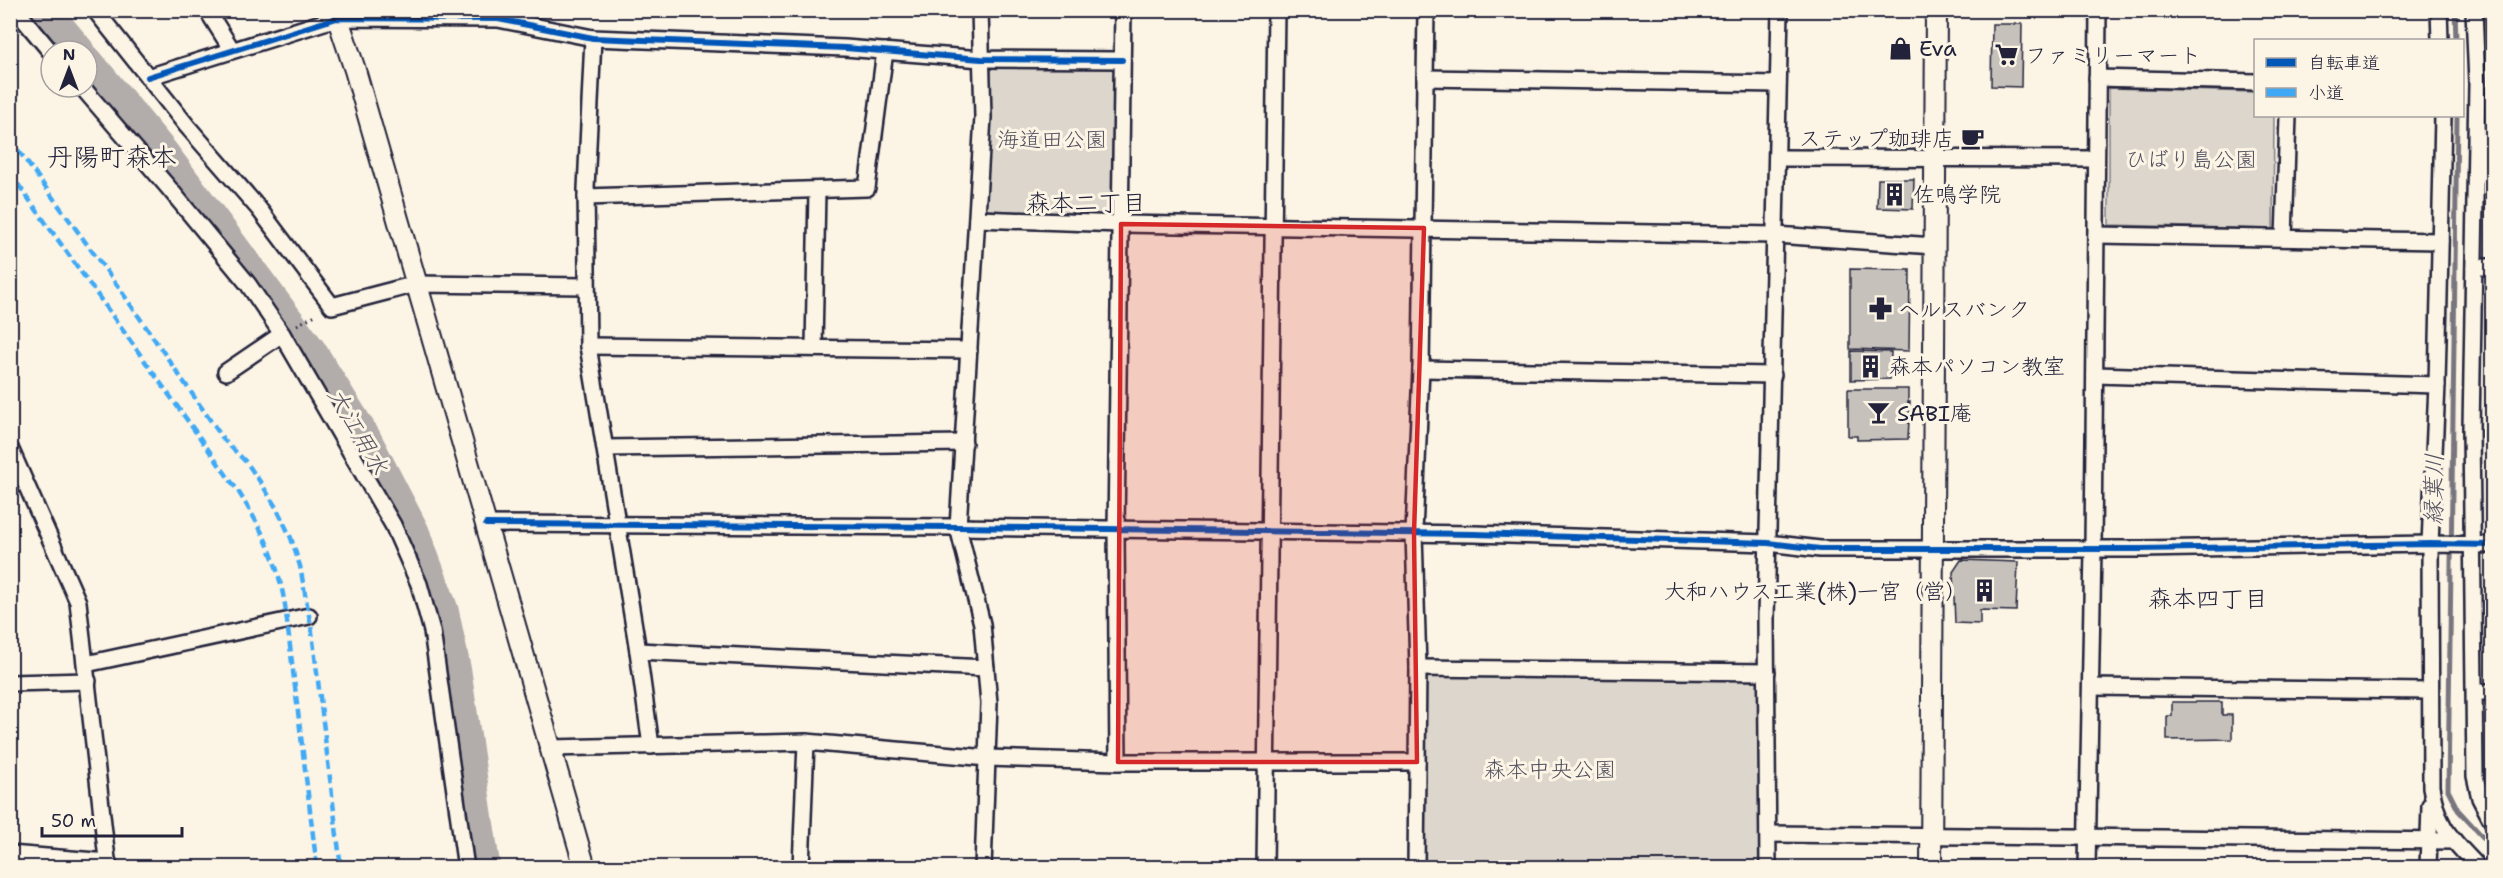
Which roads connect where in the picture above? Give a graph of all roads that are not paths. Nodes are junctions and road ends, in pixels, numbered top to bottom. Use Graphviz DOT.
graph roads {
  1 [pos="16,10"];
  2 [pos="95,10"];
  3 [pos="207,10"];
  4 [pos="980,10"];
  5 [pos="1123,10"];
  6 [pos="1276,10"];
  7 [pos="1426,10"];
  8 [pos="1780,10"];
  9 [pos="1936,10"];
  10 [pos="2098,10"];
  11 [pos="2439,10"];
  12 [pos="2474,10"];
  13 [pos="336,14"];
  14 [pos="498,15"];
  15 [pos="593,38"];
  16 [pos="40,39"];
  17 [pos="2440,39"];
  18 [pos="232,50"];
  19 [pos="885,51"];
  20 [pos="981,59"];
  21 [pos="1122,60"];
  22 [pos="148,77"];
  23 [pos="1425,78"];
  24 [pos="2097,78"];
  25 [pos="2254,82"];
  26 [pos="1778,84"];
  27 [pos="92,99"];
  28 [pos="2288,117"];
  29 [pos="2443,117"];
  30 [pos="1777,158"];
  31 [pos="2096,159"];
  32 [pos="1934,160"];
  33 [pos="817,190"];
  34 [pos="586,197"];
  35 [pos="977,219"];
  36 [pos="1121,224"];
  37 [pos="1276,226"];
  38 [pos="1424,228"];
  39 [pos="1776,235"];
  40 [pos="2096,235"];
  41 [pos="2284,238"];
  42 [pos="2440,241"];
  43 [pos="1934,246"];
  44 [pos="2474,267"];
  45 [pos="2493,267"];
  46 [pos="416,284"];
  47 [pos="586,286"];
  48 [pos="285,332"];
  49 [pos="588,346"];
  50 [pos="814,348"];
  51 [pos="969,350"];
  52 [pos="1421,369"];
  53 [pos="226,372"];
  54 [pos="1773,375"];
  55 [pos="2095,375"];
  56 [pos="2437,385"];
  57 [pos="964,443"];
  58 [pos="10,448"];
  59 [pos="605,448"];
  60 [pos="618,523"];
  61 [pos="486,524"];
  62 [pos="958,527"];
  63 [pos="1116,530"];
  64 [pos="1268,532"];
  65 [pos="1414,533"];
  66 [pos="1768,543"];
  67 [pos="2434,544"];
  68 [pos="2470,545"];
  69 [pos="2493,545"];
  70 [pos="1933,549"];
  71 [pos="2093,549"];
  72 [pos="309,616"];
  73 [pos="638,651"];
  74 [pos="86,663"];
  75 [pos="986,668"];
  76 [pos="1418,668"];
  77 [pos="1767,672"];
  78 [pos="88,681"];
  79 [pos="10,683"];
  80 [pos="2091,687"];
  81 [pos="2430,691"];
  82 [pos="2475,692"];
  83 [pos="2493,692"];
  84 [pos="806,742"];
  85 [pos="651,746"];
  86 [pos="550,748"];
  87 [pos="988,758"];
  88 [pos="1118,762"];
  89 [pos="1265,762"];
  90 [pos="1417,762"];
  91 [pos="2431,787"];
  92 [pos="2493,821"];
  93 [pos="1768,834"];
  94 [pos="1931,837"];
  95 [pos="2088,837"];
  96 [pos="2429,841"];
  97 [pos="2454,841"];
  98 [pos="10,854"];
  99 [pos="108,865"];
  100 [pos="466,867"];
  101 [pos="585,867"];
  102 [pos="801,867"];
  103 [pos="982,867"];
  104 [pos="1265,867"];
  105 [pos="1416,867"];
  106 [pos="1768,867"];
  107 [pos="1931,867"];
  108 [pos="2087,867"];
  109 [pos="2428,867"];
  110 [pos="2479,867"];
  1 -- 16 [label="street"];
  2 -- 22 [label="street"];
  3 -- 18 [label="street"];
  4 -- 20 [label="street"];
  5 -- 21 [label="street"];
  6 -- 37 [label="street"];
  7 -- 23 [label="street"];
  8 -- 26 [label="street"];
  9 -- 32 [label="street"];
  10 -- 24 [label="street"];
  11 -- 17 [label="street"];
  12 -- 44 [label="street"];
  13 -- 14 [label="street"];
  13 -- 18 [label="street"];
  13 -- 46 [label="street"];
  14 -- 15 [label="street"];
  15 -- 19 [label="street"];
  15 -- 34 [label="street"];
  18 -- 22 [label="street"];
  19 -- 20 [label="street"];
  19 -- 33 [label="street"];
  20 -- 21 [label="street"];
  20 -- 35 [label="street"];
  21 -- 36 [label="street"];
  22 -- 46 [label="street"];
  23 -- 26 [label="street"];
  23 -- 38 [label="street"];
  24 -- 25 [label="street"];
  24 -- 31 [label="street"];
  26 -- 30 [label="street"];
  27 -- 48 [label="street"];
  28 -- 41 [label="street"];
  29 -- 42 [label="street"];
  30 -- 32 [label="street"];
  30 -- 39 [label="street"];
  31 -- 32 [label="street"];
  31 -- 40 [label="street"];
  32 -- 43 [label="street"];
  33 -- 34 [label="street"];
  33 -- 50 [label="street"];
  34 -- 47 [label="street"];
  35 -- 36 [label="street"];
  35 -- 51 [label="street"];
  36 -- 37 [label="street"];
  36 -- 63 [label="street"];
  37 -- 38 [label="street"];
  37 -- 64 [label="street"];
  38 -- 39 [label="street"];
  38 -- 52 [label="street"];
  39 -- 43 [label="street"];
  39 -- 54 [label="street"];
  40 -- 41 [label="street"];
  40 -- 55 [label="street"];
  41 -- 42 [label="street"];
  42 -- 56 [label="street"];
  43 -- 70 [label="street"];
  44 -- 45 [label="street"];
  44 -- 68 [label="street"];
  46 -- 47 [label="street"];
  46 -- 61 [label="street"];
  47 -- 49 [label="street"];
  48 -- 53 [label="street"];
  48 -- 100 [label="street"];
  49 -- 50 [label="street"];
  49 -- 59 [label="street"];
  50 -- 51 [label="street"];
  51 -- 57 [label="street"];
  52 -- 54 [label="street"];
  52 -- 65 [label="street"];
  54 -- 66 [label="street"];
  55 -- 56 [label="street"];
  55 -- 71 [label="street"];
  56 -- 67 [label="street"];
  57 -- 59 [label="street"];
  57 -- 62 [label="street"];
  58 -- 74 [label="street"];
  59 -- 60 [label="street"];
  60 -- 61 [label="street"];
  60 -- 62 [label="street"];
  60 -- 73 [label="street"];
  61 -- 86 [label="street"];
  62 -- 63 [label="street"];
  62 -- 75 [label="street"];
  63 -- 64 [label="street"];
  63 -- 88 [label="street"];
  64 -- 65 [label="street"];
  64 -- 89 [label="street"];
  65 -- 66 [label="street"];
  65 -- 76 [label="street"];
  66 -- 70 [label="street"];
  66 -- 77 [label="street"];
  67 -- 68 [label="street"];
  67 -- 71 [label="street"];
  67 -- 81 [label="street"];
  68 -- 69 [label="street"];
  68 -- 82 [label="street"];
  70 -- 71 [label="street"];
  70 -- 94 [label="street"];
  71 -- 80 [label="street"];
  72 -- 74 [label="street"];
  73 -- 75 [label="street"];
  73 -- 85 [label="street"];
  74 -- 78 [label="street"];
  75 -- 87 [label="street"];
  76 -- 77 [label="street"];
  76 -- 90 [label="street"];
  77 -- 93 [label="street"];
  78 -- 79 [label="street"];
  78 -- 99 [label="street"];
  80 -- 81 [label="street"];
  80 -- 95 [label="street"];
  81 -- 91 [label="street"];
  82 -- 83 [label="street"];
  82 -- 92 [label="street"];
  84 -- 85 [label="street"];
  84 -- 87 [label="street"];
  84 -- 102 [label="street"];
  85 -- 86 [label="street"];
  86 -- 101 [label="street"];
  87 -- 88 [label="street"];
  87 -- 103 [label="street"];
  88 -- 89 [label="street"];
  89 -- 90 [label="street"];
  89 -- 104 [label="street"];
  90 -- 105 [label="street"];
  91 -- 96 [label="street"];
  91 -- 97 [label="street"];
  93 -- 94 [label="street"];
  93 -- 106 [label="street"];
  94 -- 95 [label="street"];
  94 -- 107 [label="street"];
  95 -- 96 [label="street"];
  95 -- 108 [label="street"];
  96 -- 97 [label="street"];
  96 -- 109 [label="street"];
  97 -- 110 [label="street"];
  98 -- 99 [label="street"];
}
